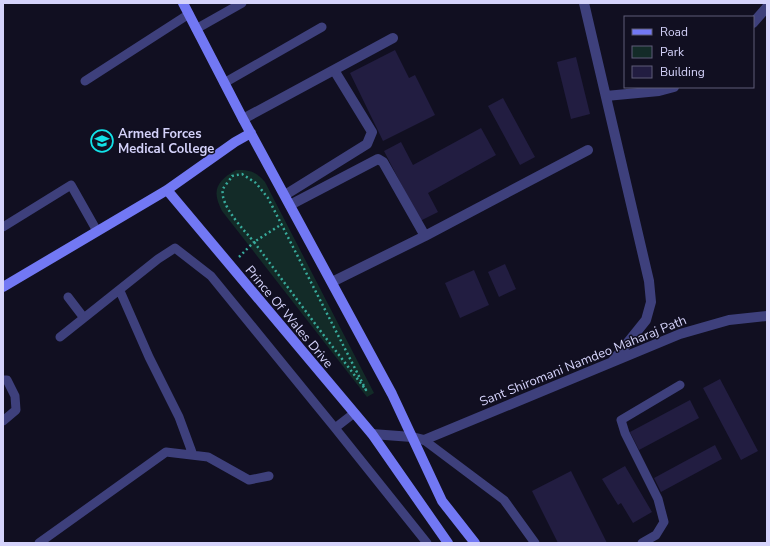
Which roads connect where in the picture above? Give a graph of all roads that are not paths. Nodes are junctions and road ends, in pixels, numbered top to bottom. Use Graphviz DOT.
graph roads {
  1 [pos="183,3"];
  2 [pos="242,3"];
  3 [pos="584,3"];
  4 [pos="767,7"];
  5 [pos="189,14"];
  6 [pos="754,22"];
  7 [pos="322,27"];
  8 [pos="196,29"];
  9 [pos="393,38"];
  10 [pos="334,70"];
  11 [pos="85,81"];
  12 [pos="224,82"];
  13 [pos="669,88"];
  14 [pos="606,96"];
  15 [pos="243,119"];
  16 [pos="251,133"];
  17 [pos="588,150"];
  18 [pos="168,190"];
  19 [pos="285,195"];
  20 [pos="290,205"];
  21 [pos="3,227"];
  22 [pos="98,231"];
  23 [pos="425,236"];
  24 [pos="332,282"];
  25 [pos="3,287"];
  26 [pos="120,291"];
  27 [pos="68,297"];
  28 [pos="767,316"];
  29 [pos="84,318"];
  30 [pos="60,337"];
  31 [pos="612,362"];
  32 [pos="3,380"];
  33 [pos="680,385"];
  34 [pos="353,414"];
  35 [pos="3,421"];
  36 [pos="335,428"];
  37 [pos="372,434"];
  38 [pos="412,436"];
  39 [pos="424,440"];
  40 [pos="193,455"];
  41 [pos="268,476"];
  42 [pos="39,543"];
  43 [pos="427,543"];
  44 [pos="448,543"];
  45 [pos="475,543"];
  46 [pos="536,543"];
  47 [pos="642,543"];
  1 -- 5 [label="street"];
  2 -- 8 [label="lane"];
  3 -- 14 [label="street"];
  4 -- 6 [label="street"];
  5 -- 8 [label="street"];
  5 -- 11 [label="lane"];
  7 -- 12 [label="lane"];
  8 -- 12 [label="street"];
  9 -- 10 [label="street"];
  10 -- 15 [label="street"];
  10 -- 19 [label="street"];
  12 -- 15 [label="street"];
  13 -- 14 [label="street"];
  14 -- 31 [label="street"];
  15 -- 16 [label="street"];
  16 -- 18 [label="street"];
  16 -- 19 [label="street"];
  17 -- 23 [label="street"];
  18 -- 22 [label="street"];
  18 -- 34 [label="street, Prince Of Wales Drive"];
  19 -- 20 [label="street"];
  20 -- 23 [label="street"];
  20 -- 24 [label="street"];
  21 -- 22 [label="lane"];
  22 -- 25 [label="street"];
  23 -- 24 [label="street"];
  24 -- 38 [label="street"];
  26 -- 29 [label="lane"];
  26 -- 36 [label="lane"];
  26 -- 40 [label="lane"];
  27 -- 29 [label="lane"];
  28 -- 31 [label="street, Sant Shiromani Namdeo Maharaj Path"];
  29 -- 30 [label="lane"];
  31 -- 39 [label="street, Sant Shiromani Namdeo Maharaj Path"];
  32 -- 35 [label="lane"];
  33 -- 47 [label="lane"];
  34 -- 36 [label="lane"];
  34 -- 37 [label="street, Prince Of Wales Drive"];
  36 -- 43 [label="lane"];
  37 -- 38 [label="street"];
  37 -- 44 [label="street, Prince Of Wales Drive"];
  38 -- 39 [label="street"];
  38 -- 45 [label="street"];
  39 -- 46 [label="lane"];
  40 -- 41 [label="lane"];
  40 -- 42 [label="lane"];
}
